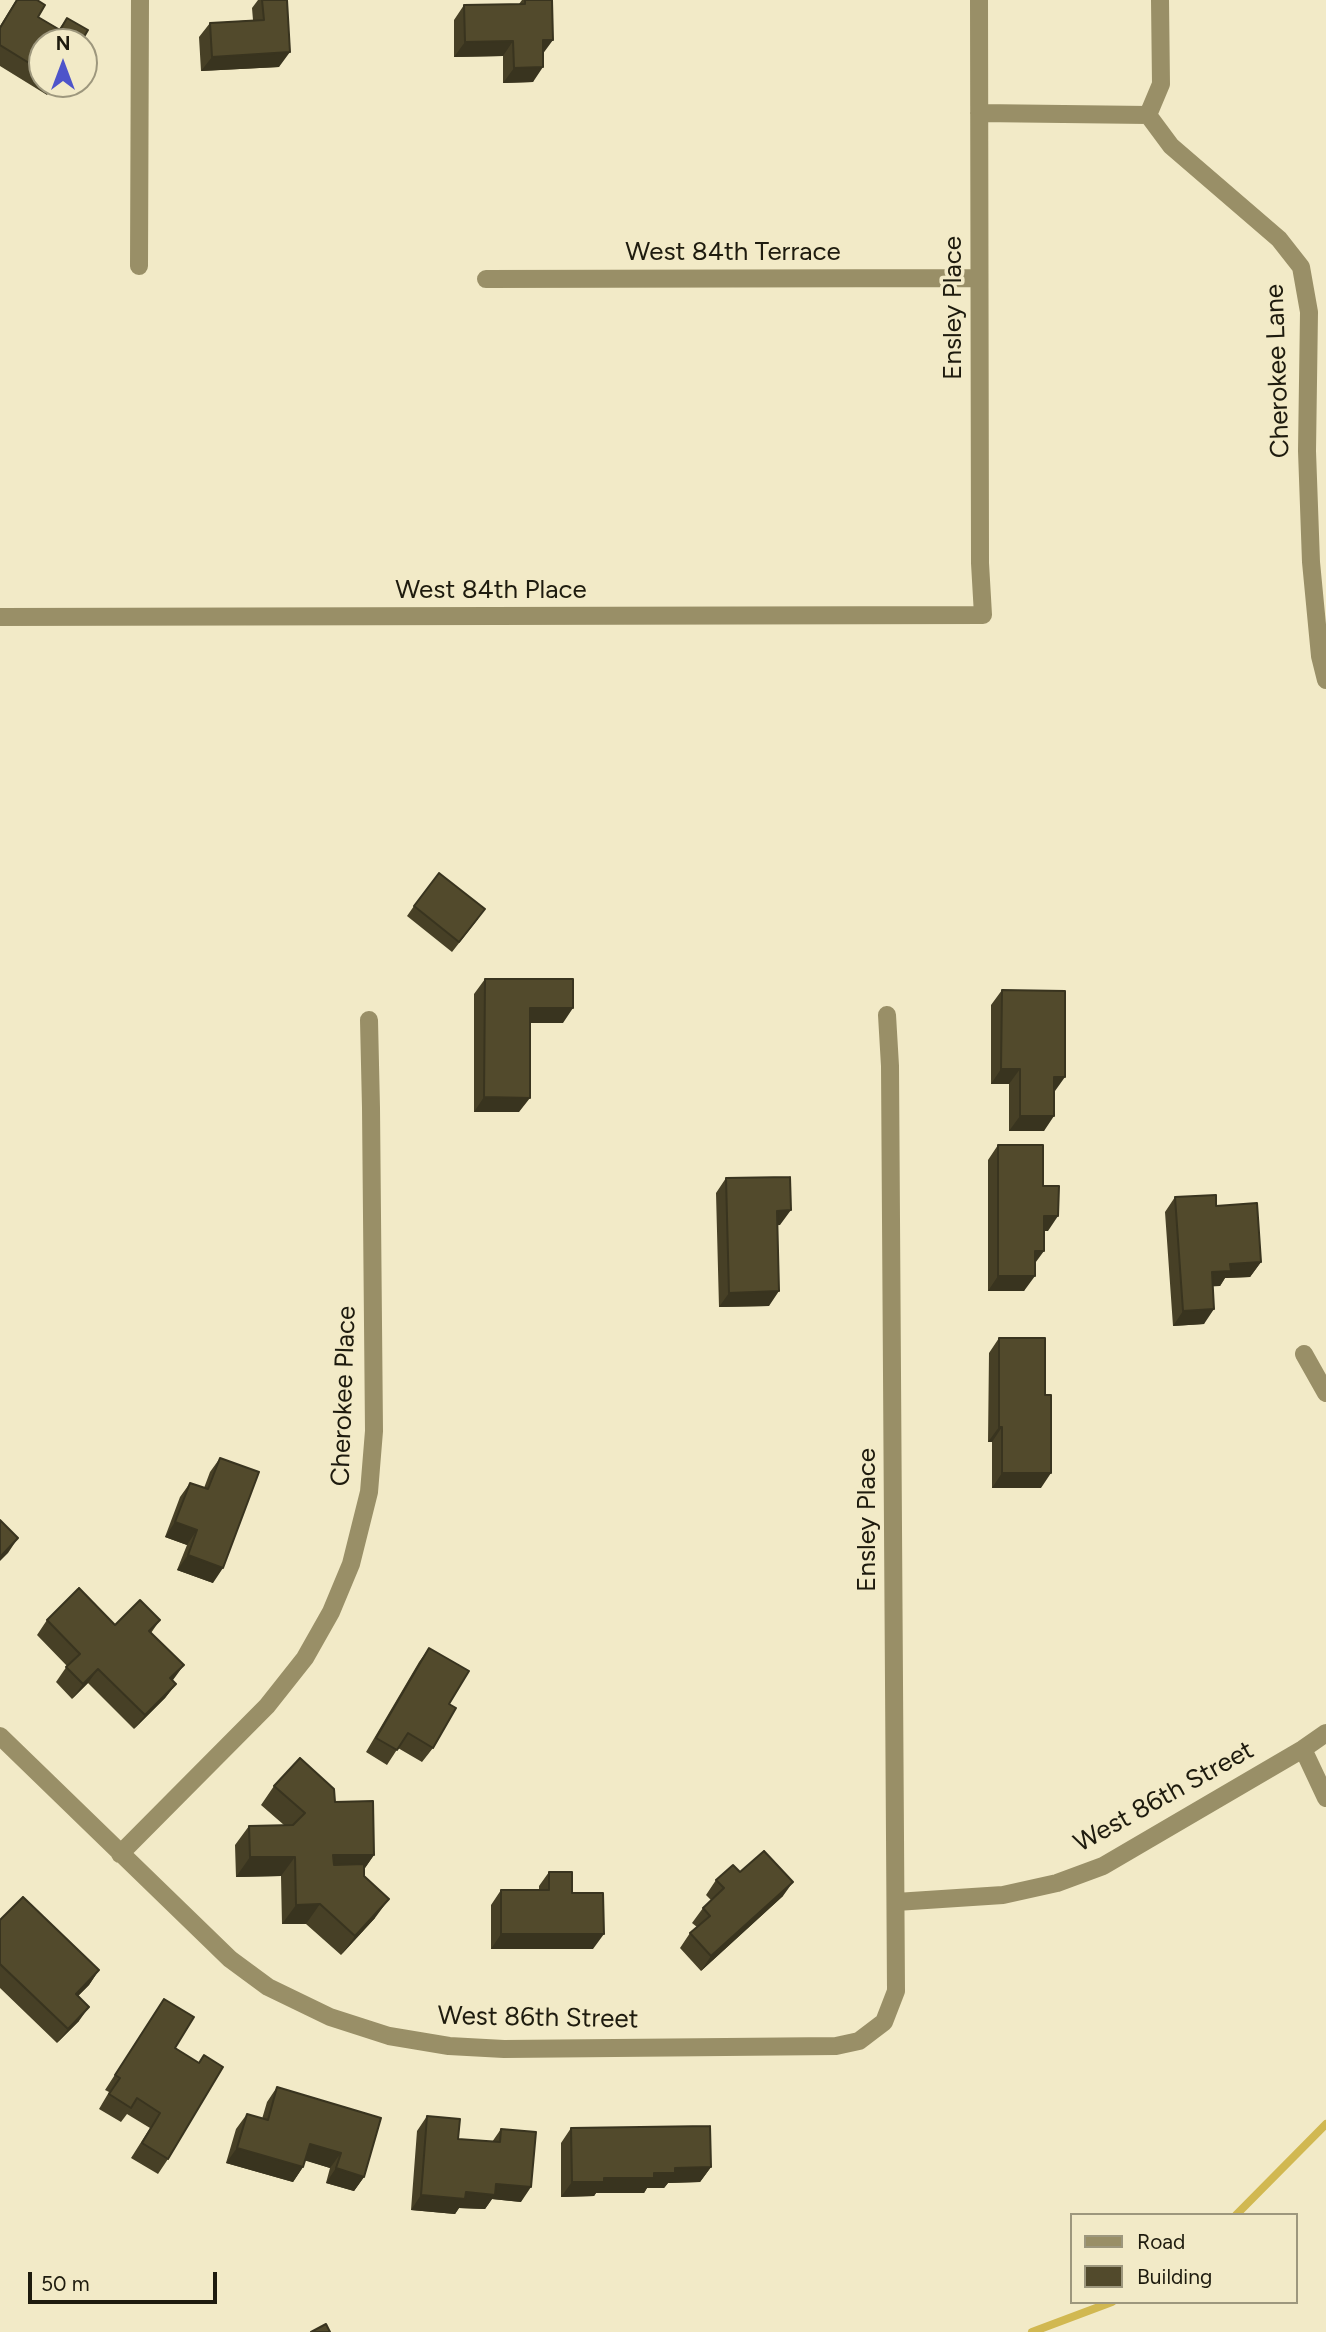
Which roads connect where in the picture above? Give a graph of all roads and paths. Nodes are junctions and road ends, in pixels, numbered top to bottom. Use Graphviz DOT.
graph roads {
  1 [pos="140,0"];
  2 [pos="979,0"];
  3 [pos="1160,0"];
  4 [pos="979,113"];
  5 [pos="1148,115"];
  6 [pos="139,266"];
  7 [pos="979,278"];
  8 [pos="486,279"];
  9 [pos="983,615"];
  10 [pos="0,617"];
  11 [pos="1326,680"];
  12 [pos="887,1015"];
  13 [pos="369,1020"];
  14 [pos="1304,1354"];
  15 [pos="1326,1393"];
  16 [pos="1326,1733"];
  17 [pos="0,1736"];
  18 [pos="1303,1749"];
  19 [pos="1326,1798"];
  20 [pos="120,1854"];
  21 [pos="896,1902"];
  22 [pos="884,2022"];
  1 -- 6 [label="street"];
  2 -- 4 [label="street, Ensley Place"];
  3 -- 5 [label="street"];
  4 -- 5 [label="street"];
  4 -- 7 [label="street, Ensley Place"];
  5 -- 11 [label="street, Cherokee Lane"];
  7 -- 8 [label="street, West 84th Terrace"];
  7 -- 9 [label="street, Ensley Place"];
  9 -- 10 [label="street, West 84th Place"];
  12 -- 21 [label="street, Ensley Place"];
  13 -- 20 [label="street, Cherokee Place"];
  14 -- 15 [label="street"];
  16 -- 18 [label="street, West 86th Street"];
  17 -- 20 [label="street, West 86th Street"];
  18 -- 19 [label="street"];
  18 -- 21 [label="street, West 86th Street"];
  20 -- 22 [label="street, West 86th Street"];
  21 -- 22 [label="street, Ensley Place"];
}
